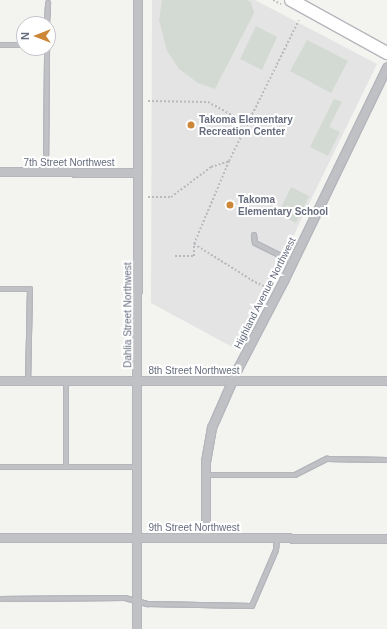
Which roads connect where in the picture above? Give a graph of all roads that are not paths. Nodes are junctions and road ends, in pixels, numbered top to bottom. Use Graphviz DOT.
graph roads {
  1 [pos="138,0"];
  2 [pos="291,0"];
  3 [pos="48,3"];
  4 [pos="314,6"];
  5 [pos="47,16"];
  6 [pos="16,45"];
  7 [pos="0,46"];
  8 [pos="387,52"];
  9 [pos="47,56"];
  10 [pos="387,68"];
  11 [pos="0,172"];
  12 [pos="46,172"];
  13 [pos="137,173"];
  14 [pos="254,235"];
  15 [pos="293,262"];
  16 [pos="0,288"];
  17 [pos="0,381"];
  18 [pos="28,381"];
  19 [pos="66,381"];
  20 [pos="138,381"];
  21 [pos="232,381"];
  22 [pos="387,381"];
  23 [pos="387,460"];
  24 [pos="138,466"];
  25 [pos="0,467"];
  26 [pos="66,467"];
  27 [pos="206,475"];
  28 [pos="0,538"];
  29 [pos="138,538"];
  30 [pos="206,538"];
  31 [pos="277,538"];
  32 [pos="387,539"];
  33 [pos="0,598"];
  34 [pos="137,602"];
  35 [pos="137,629"];
  1 -- 13 [label="street, Dahlia Street Northwest"];
  2 -- 4 [label="main road"];
  3 -- 5 [label="lane"];
  4 -- 8 [label="main road"];
  6 -- 7 [label="lane"];
  9 -- 12 [label="lane"];
  10 -- 15 [label="street, Highland Avenue Northwest"];
  11 -- 12 [label="street, 7th Street Northwest"];
  12 -- 13 [label="street, 7th Street Northwest"];
  13 -- 20 [label="street, Dahlia Street Northwest"];
  14 -- 15 [label="lane"];
  15 -- 21 [label="street, Highland Avenue Northwest"];
  16 -- 18 [label="lane"];
  17 -- 18 [label="street, 8th Street Northwest"];
  18 -- 19 [label="street, 8th Street Northwest"];
  19 -- 20 [label="street, 8th Street Northwest"];
  19 -- 26 [label="lane"];
  20 -- 21 [label="street, 8th Street Northwest"];
  20 -- 24 [label="street, Dahlia Street Northwest"];
  21 -- 22 [label="street, 8th Street Northwest"];
  21 -- 27 [label="street, Highland Avenue Northwest"];
  23 -- 27 [label="lane"];
  24 -- 26 [label="lane"];
  24 -- 29 [label="street, Dahlia Street Northwest"];
  25 -- 26 [label="lane"];
  27 -- 30 [label="street, Highland Avenue Northwest"];
  28 -- 29 [label="street, 9th Street Northwest"];
  29 -- 30 [label="street, 9th Street Northwest"];
  29 -- 34 [label="street, Dahlia Street Northwest"];
  30 -- 31 [label="street, 9th Street Northwest"];
  31 -- 32 [label="street, 9th Street Northwest"];
  31 -- 34 [label="lane"];
  33 -- 34 [label="lane"];
  34 -- 35 [label="street, Dahlia Street Northwest"];
}
